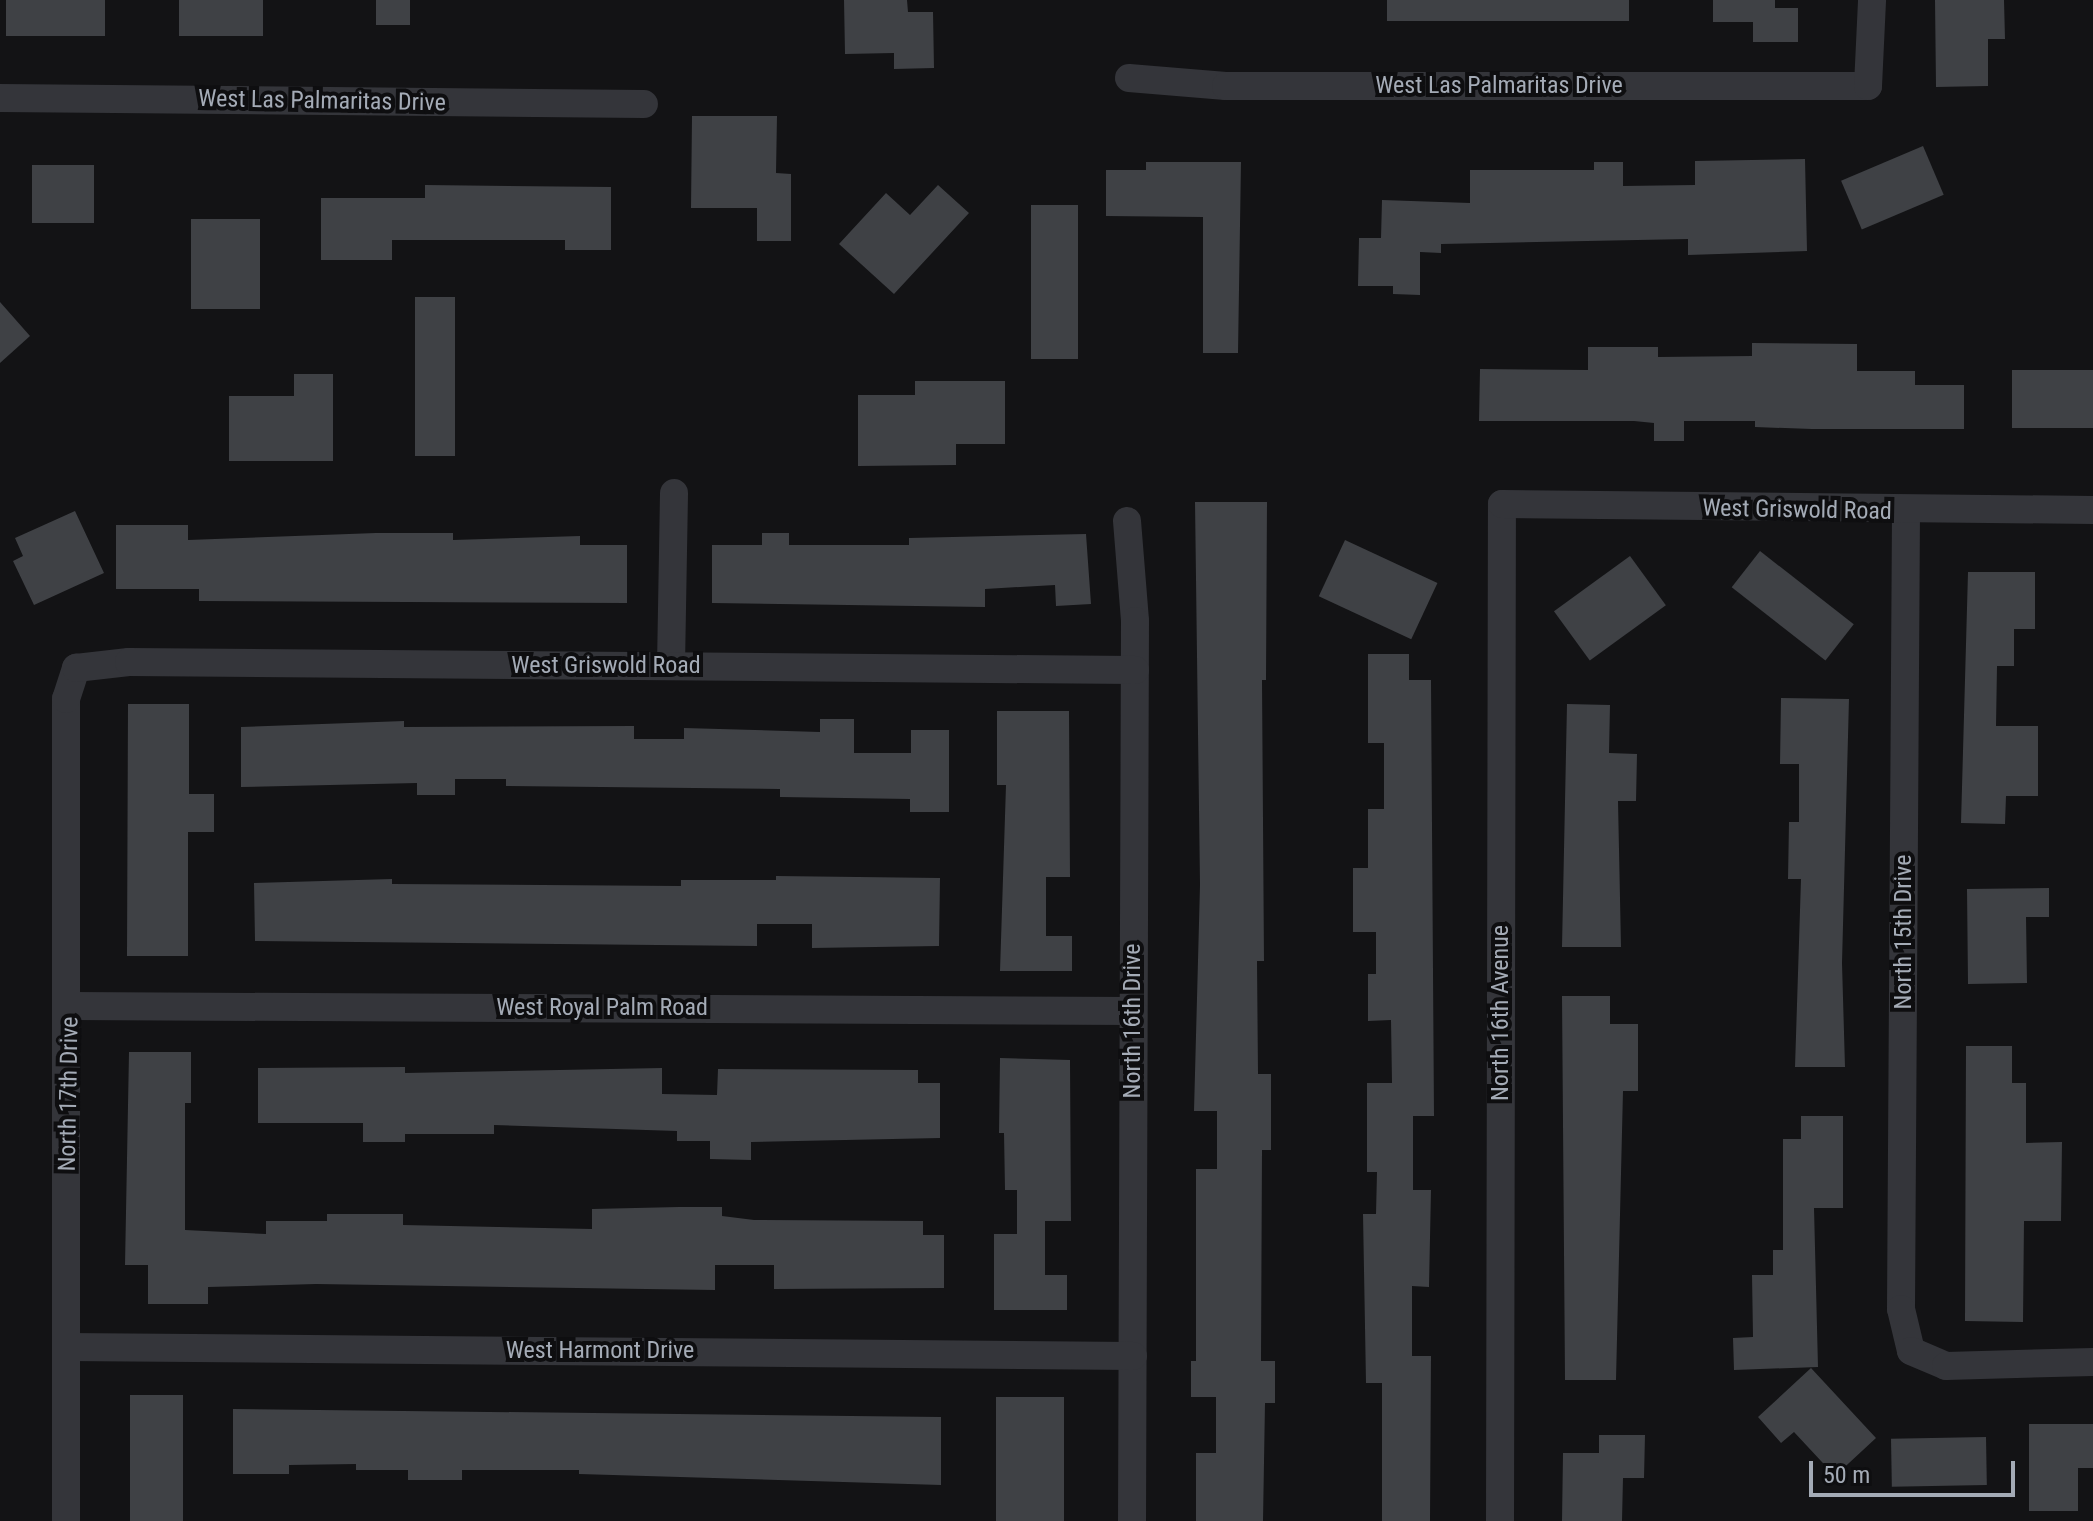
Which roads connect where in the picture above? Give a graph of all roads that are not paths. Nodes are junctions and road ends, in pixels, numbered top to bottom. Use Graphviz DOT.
graph roads {
  1 [pos="1872,0"];
  2 [pos="1129,78"];
  3 [pos="0,98"];
  4 [pos="644,104"];
  5 [pos="674,493"];
  6 [pos="1502,504"];
  7 [pos="2093,510"];
  8 [pos="1906,512"];
  9 [pos="1127,521"];
  10 [pos="671,666"];
  11 [pos="76,668"];
  12 [pos="1135,670"];
  13 [pos="70,1006"];
  14 [pos="1133,1011"];
  15 [pos="66,1347"];
  16 [pos="1133,1356"];
  17 [pos="2093,1362"];
  18 [pos="66,1521"];
  19 [pos="1132,1521"];
  20 [pos="1500,1521"];
  1 -- 2 [label="street, West Las Palmaritas Drive"];
  3 -- 4 [label="street, West Las Palmaritas Drive"];
  5 -- 10 [label="street"];
  6 -- 8 [label="street, West Griswold Road"];
  6 -- 20 [label="street, North 16th Avenue"];
  7 -- 8 [label="street, West Griswold Road"];
  8 -- 17 [label="street, North 15th Drive"];
  9 -- 12 [label="street, North 16th Drive"];
  10 -- 11 [label="street, West Griswold Road"];
  10 -- 12 [label="street, West Griswold Road"];
  11 -- 13 [label="street, North 17th Drive"];
  12 -- 14 [label="street, North 16th Drive"];
  13 -- 14 [label="street, West Royal Palm Road"];
  13 -- 15 [label="street, North 17th Drive"];
  14 -- 16 [label="street, North 16th Drive"];
  15 -- 16 [label="street, West Harmont Drive"];
  15 -- 18 [label="street, North 17th Drive"];
  16 -- 19 [label="street, North 16th Drive"];
}
